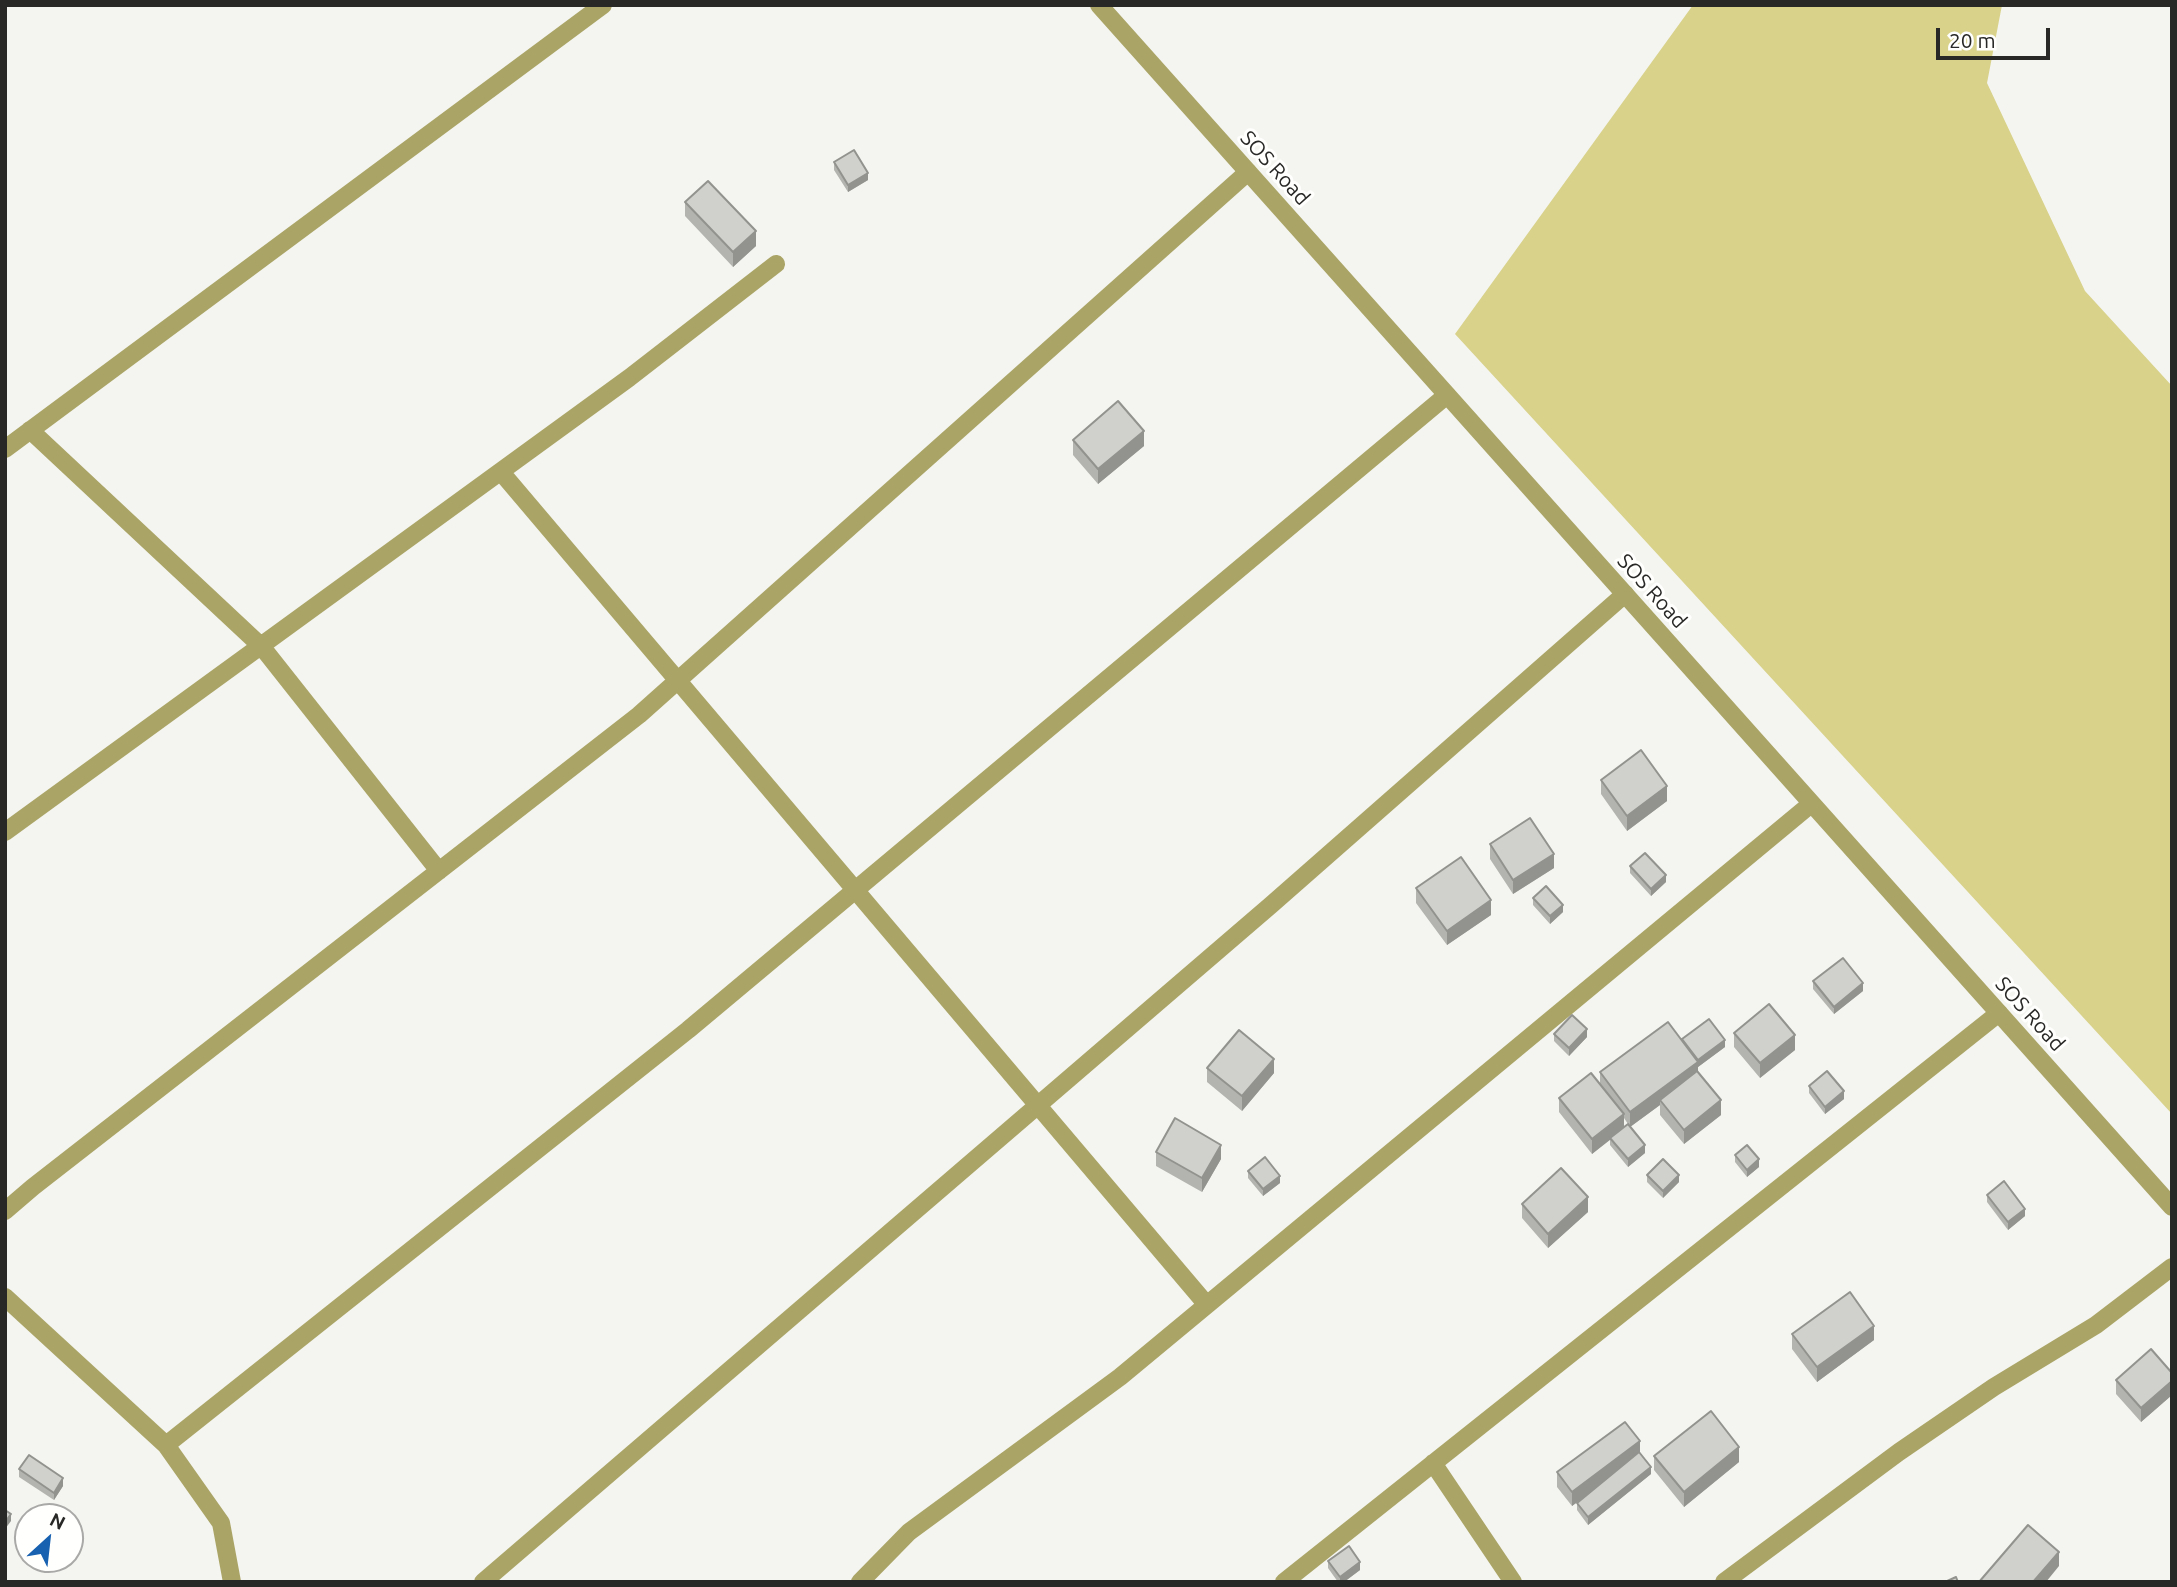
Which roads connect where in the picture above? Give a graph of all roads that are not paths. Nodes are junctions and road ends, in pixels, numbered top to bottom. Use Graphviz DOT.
graph roads {
  1 [pos="603,5"];
  2 [pos="1099,5"];
  3 [pos="1248,172"];
  4 [pos="776,264"];
  5 [pos="1447,395"];
  6 [pos="30,430"];
  7 [pos="5,449"];
  8 [pos="501,472"];
  9 [pos="1625,594"];
  10 [pos="262,647"];
  11 [pos="678,681"];
  12 [pos="1811,804"];
  13 [pos="5,832"];
  14 [pos="439,871"];
  15 [pos="855,890"];
  16 [pos="1998,1013"];
  17 [pos="1038,1105"];
  18 [pos="2172,1207"];
  19 [pos="5,1211"];
  20 [pos="2172,1267"];
  21 [pos="5,1297"];
  22 [pos="1207,1305"];
  23 [pos="166,1446"];
  24 [pos="1433,1463"];
  25 [pos="232,1582"];
  26 [pos="483,1582"];
  27 [pos="860,1582"];
  28 [pos="1284,1582"];
  29 [pos="1513,1582"];
  30 [pos="1724,1582"];
  1 -- 6 [label="street"];
  2 -- 3 [label="street, SOS Road"];
  3 -- 5 [label="street, SOS Road"];
  3 -- 11 [label="street"];
  4 -- 8 [label="street"];
  5 -- 9 [label="street, SOS Road"];
  5 -- 15 [label="street"];
  6 -- 7 [label="street"];
  6 -- 10 [label="street"];
  8 -- 10 [label="street"];
  8 -- 11 [label="street"];
  9 -- 12 [label="street, SOS Road"];
  9 -- 17 [label="street"];
  10 -- 13 [label="street"];
  10 -- 14 [label="street"];
  11 -- 14 [label="street"];
  11 -- 15 [label="street"];
  12 -- 16 [label="street, SOS Road"];
  12 -- 22 [label="street"];
  14 -- 19 [label="street"];
  15 -- 17 [label="street"];
  15 -- 23 [label="street"];
  16 -- 18 [label="street, SOS Road"];
  16 -- 24 [label="street"];
  17 -- 22 [label="street"];
  17 -- 26 [label="street"];
  20 -- 30 [label="street"];
  21 -- 23 [label="street"];
  22 -- 27 [label="street"];
  23 -- 25 [label="street"];
  24 -- 28 [label="street"];
  24 -- 29 [label="street"];
}
